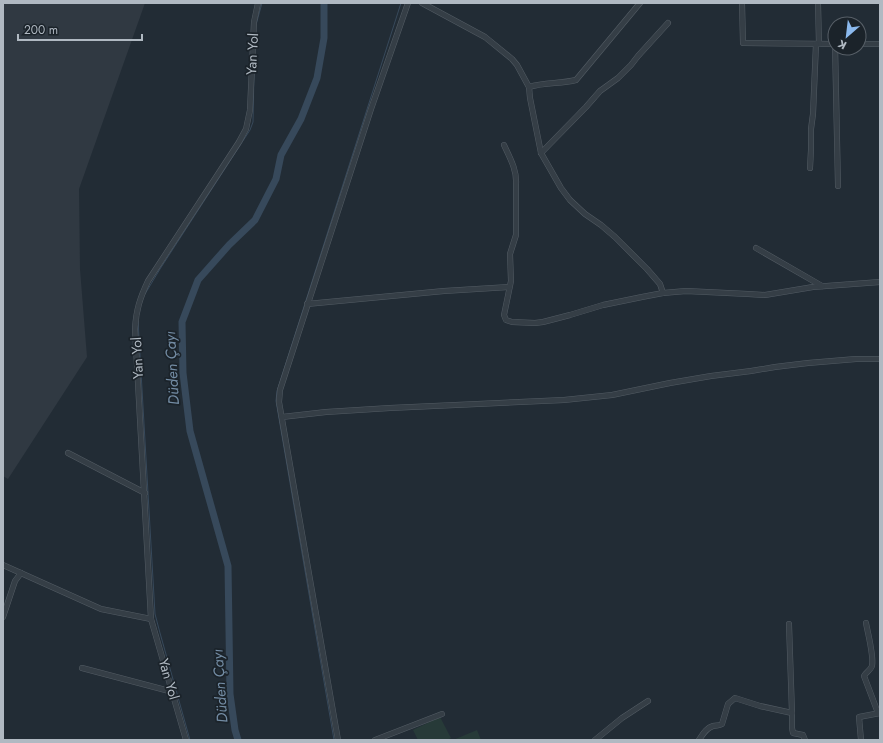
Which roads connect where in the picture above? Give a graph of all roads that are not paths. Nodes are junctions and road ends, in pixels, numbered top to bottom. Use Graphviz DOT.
graph roads {
  1 [pos="258,3"];
  2 [pos="408,3"];
  3 [pos="422,3"];
  4 [pos="640,3"];
  5 [pos="742,3"];
  6 [pos="818,3"];
  7 [pos="668,23"];
  8 [pos="818,44"];
  9 [pos="827,44"];
  10 [pos="867,44"];
  11 [pos="880,44"];
  12 [pos="835,56"];
  13 [pos="529,87"];
  14 [pos="504,145"];
  15 [pos="541,153"];
  16 [pos="810,168"];
  17 [pos="838,186"];
  18 [pos="756,248"];
  19 [pos="880,282"];
  20 [pos="822,286"];
  21 [pos="509,287"];
  22 [pos="663,293"];
  23 [pos="307,304"];
  24 [pos="880,359"];
  25 [pos="282,417"];
  26 [pos="68,453"];
  27 [pos="145,494"];
  28 [pos="3,565"];
  29 [pos="21,573"];
  30 [pos="3,617"];
  31 [pos="151,620"];
  32 [pos="866,623"];
  33 [pos="789,624"];
  34 [pos="82,668"];
  35 [pos="173,692"];
  36 [pos="648,702"];
  37 [pos="792,713"];
  38 [pos="879,713"];
  39 [pos="442,714"];
  40 [pos="186,740"];
  41 [pos="338,740"];
  42 [pos="375,740"];
  43 [pos="595,740"];
  44 [pos="699,740"];
  45 [pos="805,740"];
  46 [pos="861,740"];
  1 -- 27 [label="street, Yan Yol"];
  2 -- 23 [label="street"];
  3 -- 13 [label="street"];
  4 -- 13 [label="street"];
  5 -- 8 [label="street"];
  6 -- 8 [label="street"];
  7 -- 15 [label="street"];
  8 -- 9 [label="street"];
  8 -- 16 [label="street"];
  10 -- 11 [label="street"];
  12 -- 17 [label="street"];
  13 -- 15 [label="street"];
  14 -- 21 [label="street"];
  15 -- 22 [label="street"];
  18 -- 20 [label="street"];
  19 -- 20 [label="street"];
  20 -- 22 [label="street"];
  21 -- 22 [label="street"];
  21 -- 23 [label="street"];
  23 -- 25 [label="street"];
  24 -- 25 [label="street"];
  25 -- 41 [label="street"];
  26 -- 27 [label="street"];
  27 -- 31 [label="street, Yan Yol"];
  28 -- 29 [label="street"];
  29 -- 30 [label="street"];
  29 -- 31 [label="street"];
  31 -- 35 [label="street, Yan Yol"];
  32 -- 38 [label="street"];
  33 -- 37 [label="street"];
  34 -- 35 [label="street"];
  35 -- 40 [label="street, Yan Yol"];
  36 -- 43 [label="street"];
  37 -- 44 [label="street"];
  37 -- 45 [label="street"];
  38 -- 46 [label="street"];
  39 -- 42 [label="street"];
}
